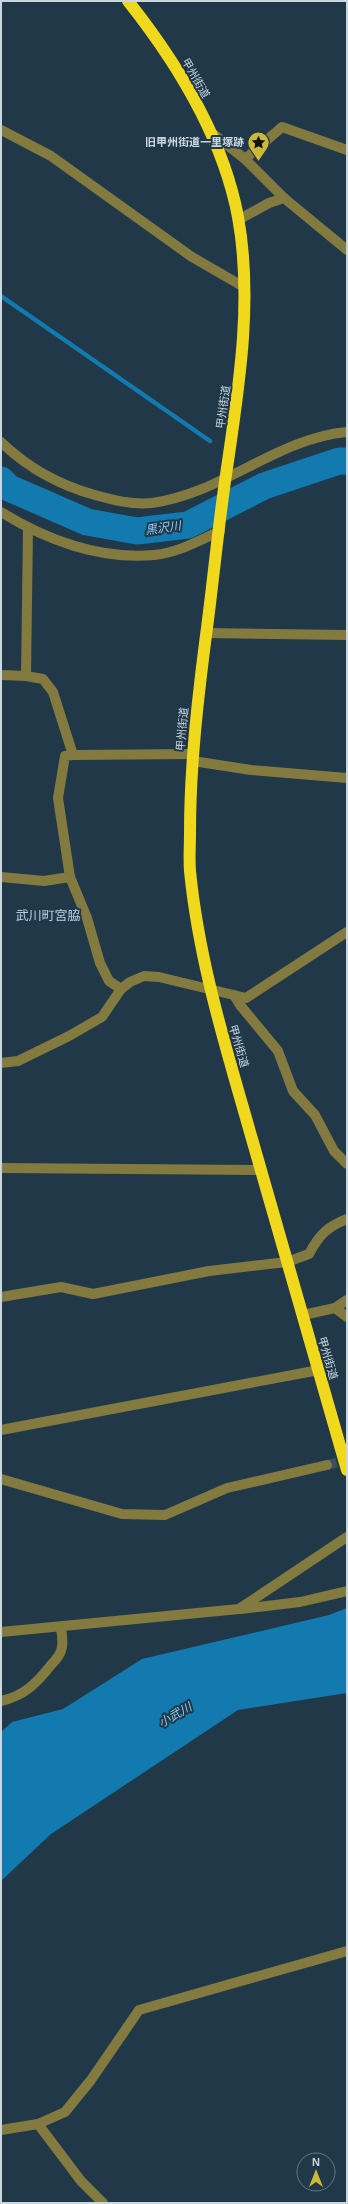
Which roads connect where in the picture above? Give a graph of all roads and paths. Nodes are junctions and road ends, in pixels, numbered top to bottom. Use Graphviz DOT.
graph roads {
  1 [pos="128,1"];
  2 [pos="1,130"];
  3 [pos="212,133"];
  4 [pos="347,150"];
  5 [pos="245,159"];
  6 [pos="284,198"];
  7 [pos="238,220"];
  8 [pos="347,250"];
  9 [pos="244,287"];
  10 [pos="347,432"];
  11 [pos="1,442"];
  12 [pos="226,477"];
  13 [pos="1,512"];
  14 [pos="28,529"];
  15 [pos="220,531"];
  16 [pos="207,633"];
  17 [pos="347,635"];
  18 [pos="1,675"];
  19 [pos="26,676"];
  20 [pos="73,754"];
  21 [pos="193,758"];
  22 [pos="347,778"];
  23 [pos="1,877"];
  24 [pos="70,877"];
  25 [pos="347,932"];
  26 [pos="120,989"];
  27 [pos="211,990"];
  28 [pos="234,995"];
  29 [pos="1,1063"];
  30 [pos="347,1163"];
  31 [pos="1,1168"];
  32 [pos="261,1170"];
  33 [pos="347,1219"];
  34 [pos="287,1262"];
  35 [pos="1,1297"];
  36 [pos="347,1300"];
  37 [pos="336,1308"];
  38 [pos="302,1315"];
  39 [pos="347,1317"];
  40 [pos="319,1370"];
  41 [pos="1,1430"];
  42 [pos="327,1465"];
  43 [pos="347,1470"];
  44 [pos="1,1479"];
  45 [pos="347,1537"];
  46 [pos="347,1591"];
  47 [pos="239,1609"];
  48 [pos="61,1628"];
  49 [pos="1,1632"];
  50 [pos="1,1701"];
  51 [pos="347,1951"];
  52 [pos="38,2124"];
  53 [pos="1,2130"];
  54 [pos="103,2203"];
  1 -- 3 [label="highway, 甲州街道"];
  2 -- 9 [label="street"];
  3 -- 5 [label="street"];
  3 -- 7 [label="highway, 甲州街道"];
  4 -- 5 [label="street"];
  5 -- 6 [label="street"];
  6 -- 7 [label="street"];
  6 -- 8 [label="street"];
  7 -- 9 [label="highway, 甲州街道"];
  9 -- 12 [label="highway, 甲州街道"];
  10 -- 12 [label="street"];
  11 -- 12 [label="street"];
  12 -- 15 [label="highway, 甲州街道"];
  13 -- 14 [label="street"];
  14 -- 15 [label="street"];
  14 -- 19 [label="street"];
  15 -- 16 [label="highway, 甲州街道"];
  16 -- 17 [label="street"];
  16 -- 21 [label="highway, 甲州街道"];
  18 -- 19 [label="street"];
  19 -- 20 [label="street"];
  20 -- 21 [label="street"];
  20 -- 24 [label="street"];
  21 -- 22 [label="street"];
  21 -- 27 [label="highway, 甲州街道"];
  23 -- 24 [label="street"];
  24 -- 26 [label="street"];
  25 -- 28 [label="street"];
  26 -- 27 [label="street"];
  26 -- 29 [label="street"];
  27 -- 28 [label="street"];
  27 -- 32 [label="highway, 甲州街道"];
  28 -- 30 [label="street"];
  31 -- 32 [label="street"];
  32 -- 34 [label="highway, 甲州街道"];
  33 -- 34 [label="street"];
  34 -- 35 [label="street"];
  34 -- 38 [label="highway, 甲州街道"];
  36 -- 37 [label="street"];
  37 -- 38 [label="street"];
  37 -- 39 [label="street"];
  38 -- 40 [label="highway, 甲州街道"];
  40 -- 41 [label="street"];
  40 -- 43 [label="highway, 甲州街道"];
  42 -- 44 [label="street"];
  45 -- 47 [label="street"];
  46 -- 47 [label="street"];
  47 -- 48 [label="street"];
  48 -- 49 [label="street"];
  48 -- 50 [label="street"];
  51 -- 52 [label="street"];
  52 -- 53 [label="street"];
  52 -- 54 [label="street"];
}
